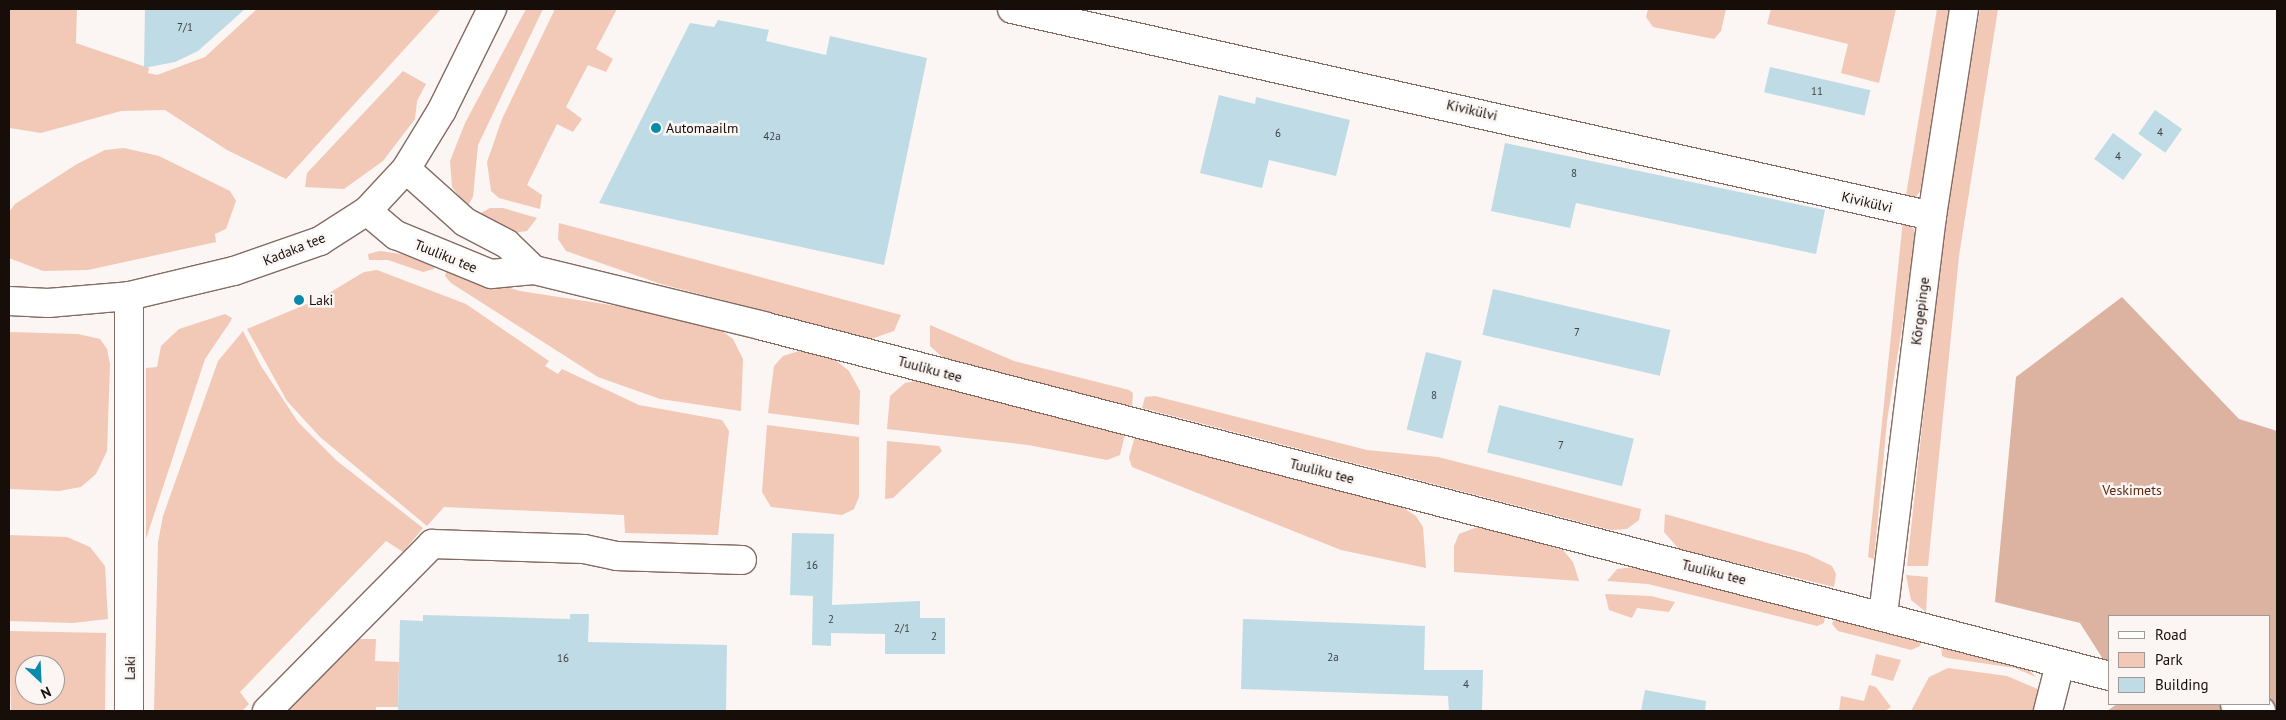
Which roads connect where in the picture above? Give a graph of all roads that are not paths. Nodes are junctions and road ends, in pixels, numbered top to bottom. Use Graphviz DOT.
graph roads {
  1 [pos="492,9"];
  2 [pos="1012,9"];
  3 [pos="1964,9"];
  4 [pos="406,169"];
  5 [pos="367,211"];
  6 [pos="1932,216"];
  7 [pos="534,270"];
  8 [pos="129,296"];
  9 [pos="9,301"];
  10 [pos="742,560"];
  11 [pos="1883,615"];
  12 [pos="2060,664"];
  13 [pos="2108,676"];
  14 [pos="2239,705"];
  15 [pos="129,711"];
  16 [pos="267,711"];
  17 [pos="2048,711"];
  18 [pos="2261,711"];
  1 -- 4 [label="street, Kadaka tee"];
  2 -- 6 [label="street, Kivikülvi"];
  3 -- 6 [label="street, Kõrgepinge"];
  4 -- 5 [label="street, Kadaka tee"];
  4 -- 7 [label="street, Tuuliku tee"];
  5 -- 7 [label="street, Tuuliku tee"];
  5 -- 8 [label="street, Kadaka tee"];
  6 -- 11 [label="street, Kõrgepinge"];
  7 -- 11 [label="street, Tuuliku tee"];
  8 -- 9 [label="street, Kadaka tee"];
  8 -- 15 [label="street, Laki"];
  10 -- 16 [label="street"];
  11 -- 12 [label="street, Tuuliku tee"];
  12 -- 13 [label="street, Tuuliku tee"];
  12 -- 17 [label="street"];
  14 -- 18 [label="street"];
}
